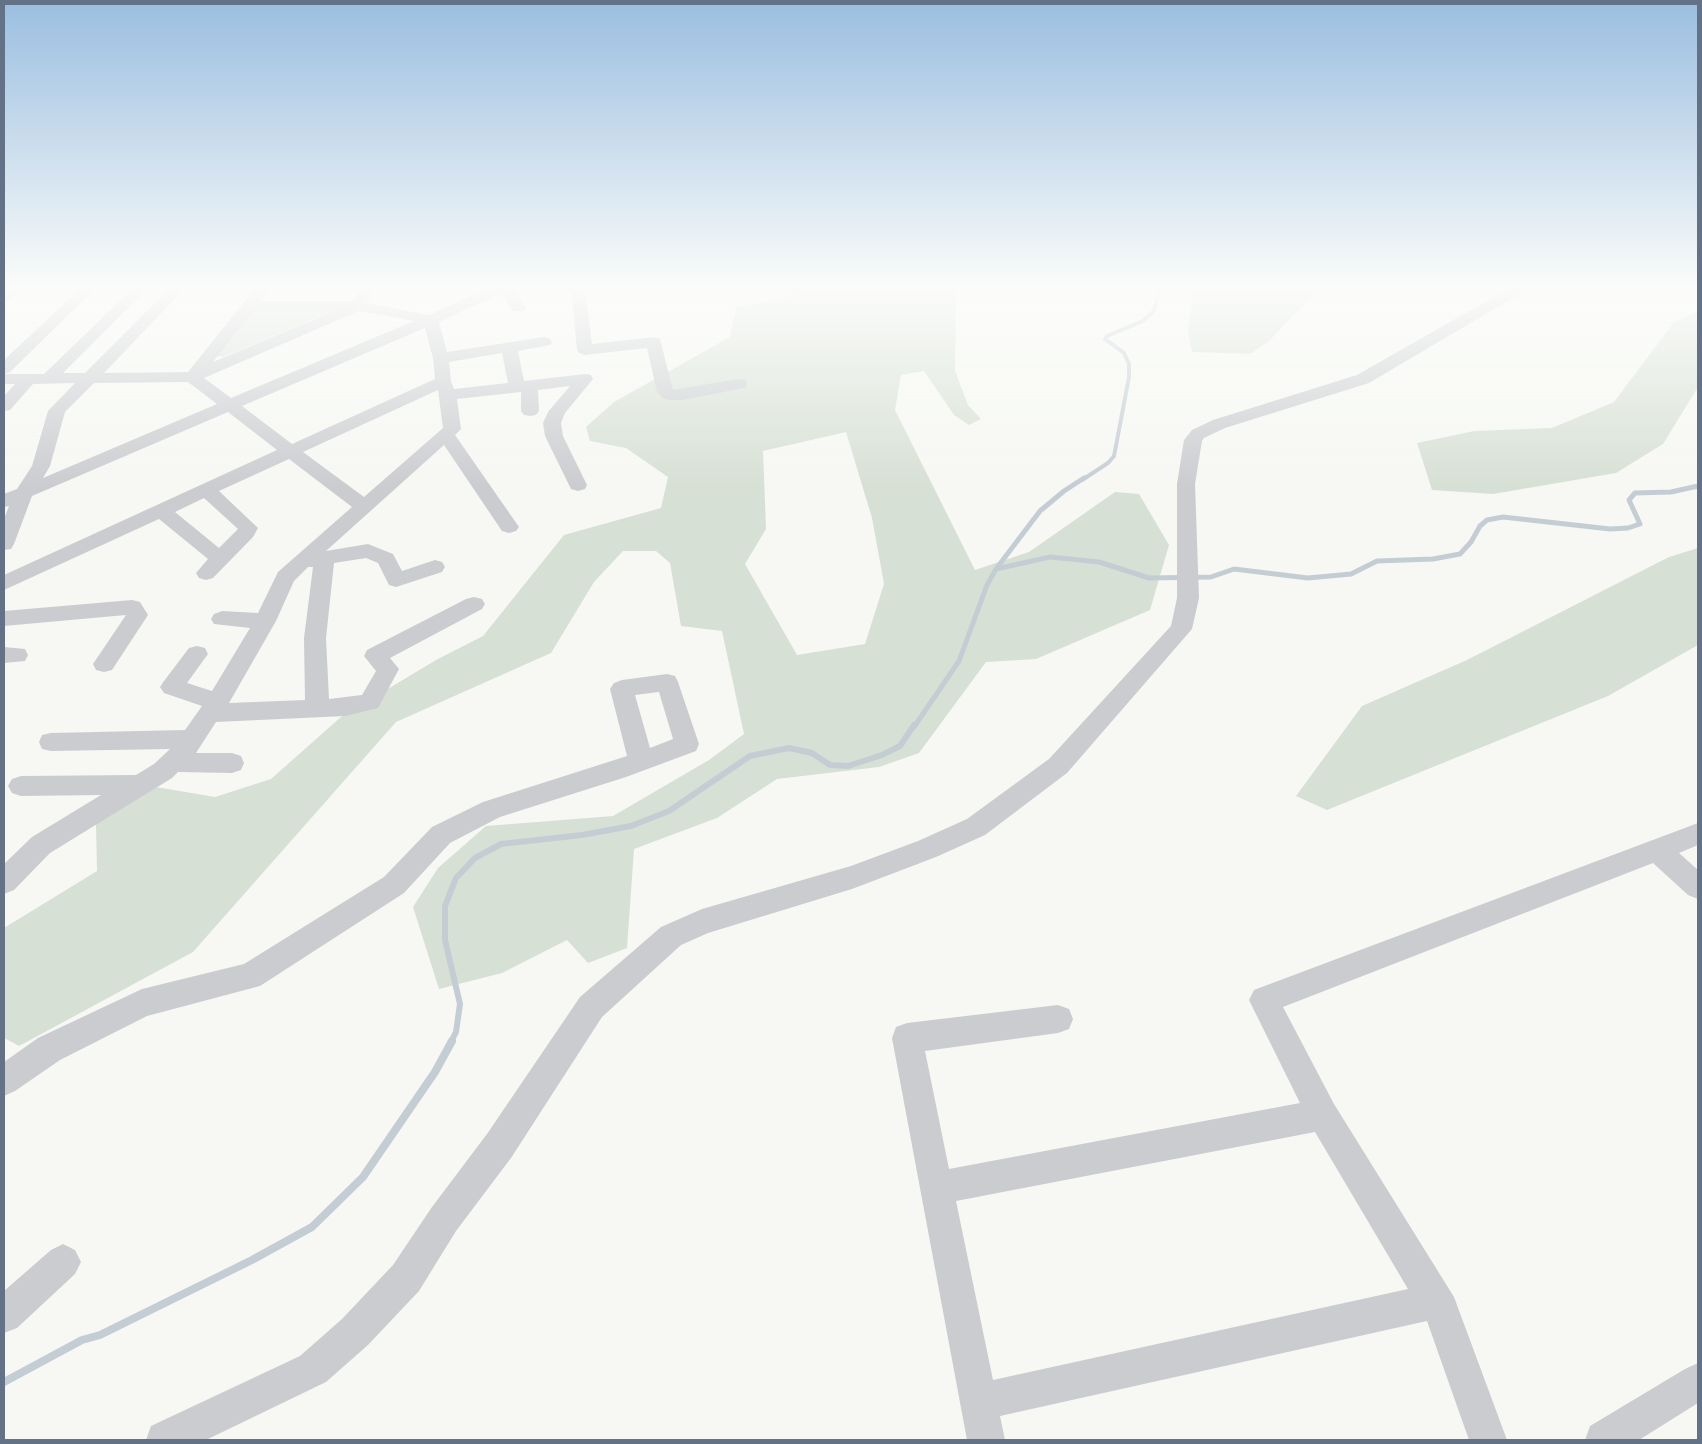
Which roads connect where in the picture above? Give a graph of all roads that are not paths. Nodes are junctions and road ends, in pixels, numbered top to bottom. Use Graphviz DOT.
graph roads {
  1 [pos="20,353"];
  2 [pos="74,353"];
  3 [pos="114,353"];
  4 [pos="211,353"];
  5 [pos="247,353"];
  6 [pos="351,353"];
  7 [pos="440,353"];
  8 [pos="472,353"];
  9 [pos="511,353"];
  10 [pos="585,353"];
  11 [pos="657,353"];
  12 [pos="1406,353"];
  13 [pos="441,358"];
  14 [pos="4,369"];
  15 [pos="192,377"];
  16 [pos="4,378"];
  17 [pos="29,378"];
  18 [pos="49,378"];
  19 [pos="90,378"];
  20 [pos="585,379"];
  21 [pos="738,384"];
  22 [pos="523,386"];
  23 [pos="445,388"];
  24 [pos="229,404"];
  25 [pos="4,406"];
  26 [pos="530,411"];
  27 [pos="446,435"];
  28 [pos="290,450"];
  29 [pos="578,485"];
  30 [pos="205,489"];
  31 [pos="24,492"];
  32 [pos="4,500"];
  33 [pos="363,506"];
  34 [pos="160,510"];
  35 [pos="509,527"];
  36 [pos="4,544"];
  37 [pos="312,560"];
  38 [pos="435,567"];
  39 [pos="4,583"];
  40 [pos="474,604"];
  41 [pos="4,619"];
  42 [pos="222,619"];
  43 [pos="265,621"];
  44 [pos="197,654"];
  45 [pos="104,664"];
  46 [pos="215,707"];
  47 [pos="319,708"];
  48 [pos="192,739"];
  49 [pos="51,742"];
  50 [pos="641,761"];
  51 [pos="172,762"];
  52 [pos="232,763"];
  53 [pos="140,785"];
  54 [pos="20,786"];
  55 [pos="1698,834"];
  56 [pos="1658,851"];
  57 [pos="4,882"];
  58 [pos="1698,887"];
  59 [pos="1058,1019"];
  60 [pos="4,1080"];
  61 [pos="1323,1115"];
  62 [pos="936,1188"];
  63 [pos="62,1262"];
  64 [pos="1435,1301"];
  65 [pos="4,1315"];
  66 [pos="1698,1382"];
  67 [pos="979,1402"];
  68 [pos="165,1440"];
  69 [pos="986,1440"];
  70 [pos="1488,1440"];
  71 [pos="1604,1440"];
  1 -- 14 [label="street"];
  2 -- 18 [label="street"];
  3 -- 19 [label="street"];
  4 -- 15 [label="street"];
  5 -- 15 [label="street"];
  6 -- 24 [label="street"];
  7 -- 13 [label="street"];
  8 -- 13 [label="street"];
  9 -- 22 [label="street"];
  10 -- 20 [label="street"];
  11 -- 21 [label="street"];
  12 -- 68 [label="street"];
  13 -- 23 [label="street"];
  15 -- 19 [label="street"];
  15 -- 24 [label="street"];
  16 -- 17 [label="street"];
  17 -- 18 [label="street"];
  17 -- 25 [label="street"];
  18 -- 19 [label="street"];
  19 -- 31 [label="street"];
  20 -- 22 [label="street"];
  20 -- 29 [label="street"];
  22 -- 23 [label="street"];
  22 -- 26 [label="street"];
  23 -- 27 [label="street"];
  23 -- 28 [label="street"];
  24 -- 28 [label="street"];
  24 -- 31 [label="street"];
  27 -- 33 [label="street"];
  27 -- 35 [label="street"];
  28 -- 30 [label="street"];
  28 -- 33 [label="street"];
  30 -- 34 [label="street"];
  30 -- 34 [label="street"];
  31 -- 32 [label="street"];
  31 -- 36 [label="street"];
  33 -- 37 [label="street"];
  34 -- 39 [label="street"];
  37 -- 38 [label="street"];
  37 -- 43 [label="street"];
  37 -- 47 [label="street"];
  40 -- 47 [label="street"];
  41 -- 45 [label="street"];
  42 -- 43 [label="street"];
  43 -- 46 [label="street"];
  44 -- 46 [label="street"];
  46 -- 47 [label="street"];
  46 -- 48 [label="street"];
  48 -- 49 [label="street"];
  48 -- 51 [label="street"];
  50 -- 60 [label="street"];
  51 -- 52 [label="street"];
  51 -- 53 [label="street"];
  53 -- 54 [label="street"];
  53 -- 57 [label="street"];
  55 -- 56 [label="street"];
  56 -- 58 [label="street"];
  56 -- 61 [label="street"];
  59 -- 62 [label="street"];
  61 -- 62 [label="street"];
  61 -- 64 [label="street"];
  62 -- 67 [label="street"];
  63 -- 65 [label="street"];
  64 -- 67 [label="street"];
  64 -- 70 [label="street"];
  66 -- 71 [label="street"];
  67 -- 69 [label="street"];
}
